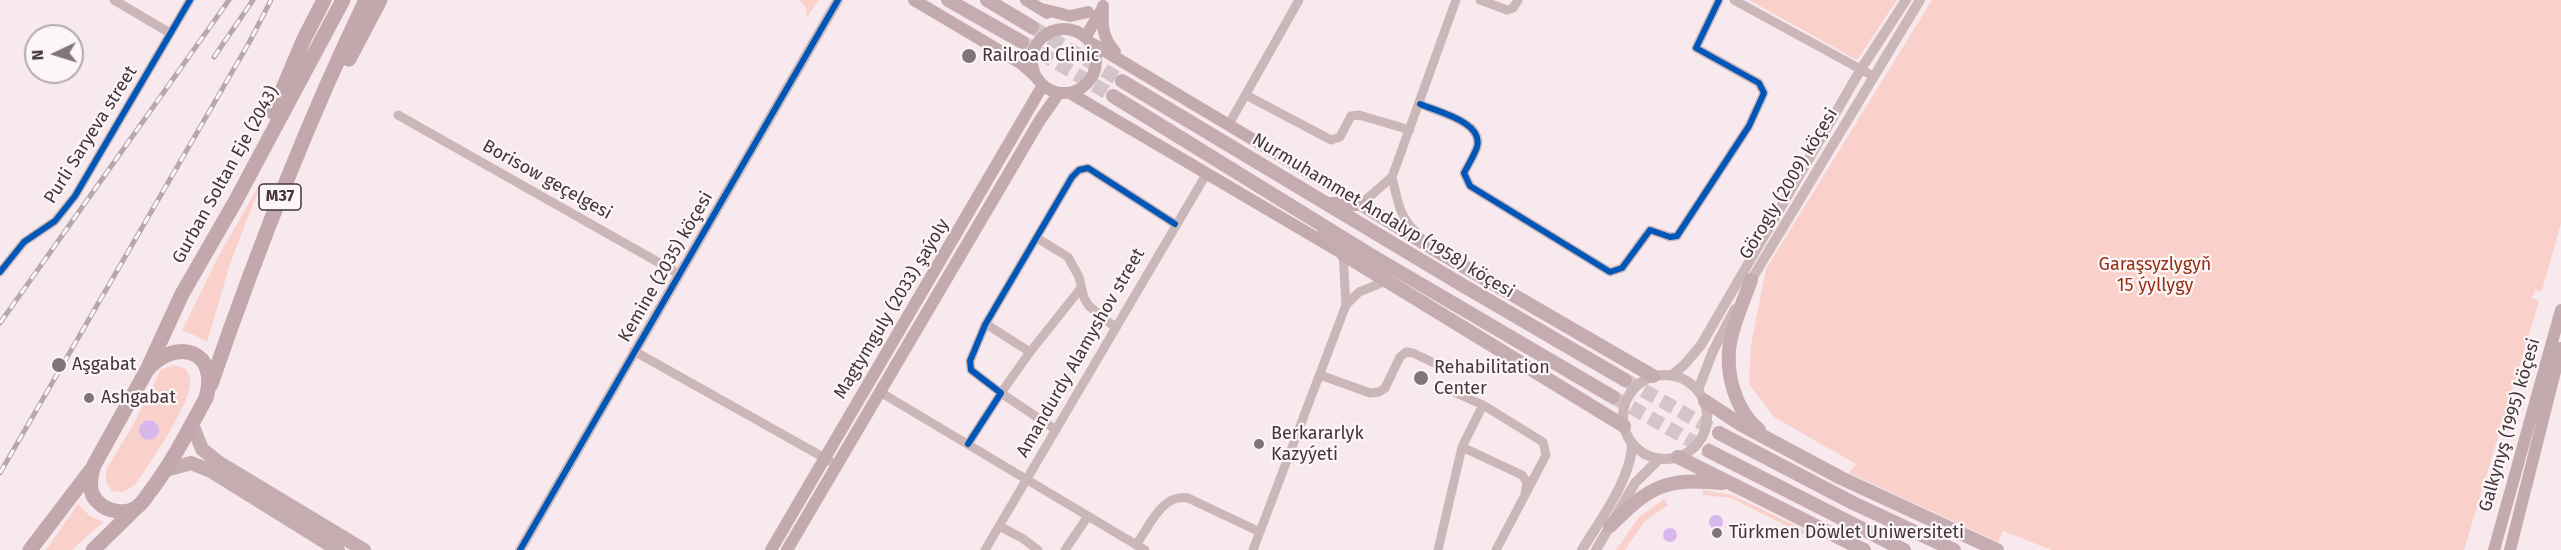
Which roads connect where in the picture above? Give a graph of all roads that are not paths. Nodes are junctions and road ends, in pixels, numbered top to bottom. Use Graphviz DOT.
graph roads {
  1 [pos="114,0"];
  2 [pos="190,0"];
  3 [pos="324,0"];
  4 [pos="343,0"];
  5 [pos="366,0"];
  6 [pos="380,0"];
  7 [pos="914,0"];
  8 [pos="948,0"];
  9 [pos="987,0"];
  10 [pos="1026,0"];
  11 [pos="1299,0"];
  12 [pos="1456,0"];
  13 [pos="1480,0"];
  14 [pos="1518,0"];
  15 [pos="1719,0"];
  16 [pos="1734,0"];
  17 [pos="1906,0"];
  18 [pos="1920,0"];
  19 [pos="838,1"];
  20 [pos="1102,2"];
  21 [pos="1042,9"];
  22 [pos="1088,12"];
  23 [pos="1032,27"];
  24 [pos="170,33"];
  25 [pos="1079,34"];
  26 [pos="1023,42"];
  27 [pos="1122,59"];
  28 [pos="1022,64"];
  29 [pos="1861,69"];
  30 [pos="1872,76"];
  31 [pos="1040,81"];
  32 [pos="1122,81"];
  33 [pos="1064,93"];
  34 [pos="1246,95"];
  35 [pos="1113,96"];
  36 [pos="1090,103"];
  37 [pos="1420,104"];
  38 [pos="1030,110"];
  39 [pos="398,115"];
  40 [pos="1041,120"];
  41 [pos="1229,124"];
  42 [pos="1410,130"];
  43 [pos="303,143"];
  44 [pos="1207,173"];
  45 [pos="1392,177"];
  46 [pos="235,202"];
  47 [pos="1328,204"];
  48 [pos="1361,204"];
  49 [pos="1319,221"];
  50 [pos="1175,224"];
  51 [pos="1037,238"];
  52 [pos="1343,254"];
  53 [pos="1444,255"];
  54 [pos="0,272"];
  55 [pos="680,274"];
  56 [pos="1386,280"];
  57 [pos="1751,280"];
  58 [pos="1457,282"];
  59 [pos="1081,288"];
  60 [pos="1440,295"];
  61 [pos="1346,305"];
  62 [pos="2561,310"];
  63 [pos="986,324"];
  64 [pos="1116,328"];
  65 [pos="2561,348"];
  66 [pos="634,351"];
  67 [pos="1030,352"];
  68 [pos="147,370"];
  69 [pos="1449,370"];
  70 [pos="1320,375"];
  71 [pos="1671,375"];
  72 [pos="1653,376"];
  73 [pos="1625,380"];
  74 [pos="880,392"];
  75 [pos="1001,393"];
  76 [pos="1456,393"];
  77 [pos="1701,396"];
  78 [pos="1614,397"];
  79 [pos="206,398"];
  80 [pos="1483,405"];
  81 [pos="192,424"];
  82 [pos="1624,426"];
  83 [pos="1056,429"];
  84 [pos="1719,434"];
  85 [pos="1632,443"];
  86 [pos="1774,443"];
  87 [pos="968,444"];
  88 [pos="1462,447"];
  89 [pos="1709,451"];
  90 [pos="1678,457"];
  91 [pos="825,458"];
  92 [pos="1659,459"];
  93 [pos="94,465"];
  94 [pos="837,465"];
  95 [pos="166,470"];
  96 [pos="1027,480"];
  97 [pos="1741,488"];
  98 [pos="1526,495"];
  99 [pos="138,506"];
  100 [pos="1088,516"];
  101 [pos="999,526"];
  102 [pos="1610,526"];
  103 [pos="1260,532"];
  104 [pos="1141,548"];
  105 [pos="30,550"];
  106 [pos="93,550"];
  107 [pos="338,550"];
  108 [pos="364,550"];
  109 [pos="520,550"];
  110 [pos="771,550"];
  111 [pos="787,550"];
  112 [pos="985,550"];
  113 [pos="1038,550"];
  114 [pos="1065,550"];
  115 [pos="1253,550"];
  116 [pos="1438,550"];
  117 [pos="1496,550"];
  118 [pos="1582,550"];
  119 [pos="1596,550"];
  120 [pos="1864,550"];
  121 [pos="1904,550"];
  122 [pos="1954,550"];
  123 [pos="1998,550"];
  124 [pos="2494,550"];
  125 [pos="2510,550"];
  1 -- 24 [label="street"];
  2 -- 24 [label="street, Purli Saryeva street"];
  3 -- 46 [label="highway"];
  4 -- 46 [label="highway, Gurban Soltan Eje (2043) / M37"];
  5 -- 43 [label="highway, Gurban Soltan Eje (2043) / M37"];
  6 -- 43 [label="highway"];
  7 -- 28 [label="main road"];
  8 -- 26 [label="main road"];
  9 -- 23 [label="main road"];
  10 -- 21 [label="main road"];
  11 -- 34 [label="street"];
  12 -- 37 [label="street"];
  13 -- 14 [label="street"];
  15 -- 37 [label="street"];
  16 -- 29 [label="street"];
  17 -- 29 [label="street, Görogly (2009) köçesi"];
  18 -- 30 [label="street, Görogly (2009) köçesi"];
  19 -- 55 [label="street, Kemine (2035) köçesi"];
  20 -- 22 [label="main road"];
  20 -- 25 [label="main road"];
  20 -- 27 [label="main road"];
  21 -- 22 [label="main road"];
  21 -- 25 [label="main road"];
  22 -- 25 [label="main road"];
  24 -- 54 [label="street, Purli Saryeva street"];
  25 -- 27 [label="main road"];
  25 -- 31 [label="main road"];
  25 -- 33 [label="main road"];
  27 -- 41 [label="main road"];
  28 -- 31 [label="main road"];
  28 -- 38 [label="main road"];
  29 -- 30 [label="street"];
  29 -- 71 [label="street, Görogly (2009) köçesi"];
  30 -- 57 [label="street, Görogly (2009) köçesi"];
  31 -- 33 [label="main road"];
  31 -- 38 [label="main road, Magtymguly (2033) şaýoly"];
  32 -- 47 [label="main road, Nurmuhammet Andalyp (1958) köçesi"];
  33 -- 36 [label="main road"];
  33 -- 40 [label="main road, Magtymguly (2033) şaýoly"];
  34 -- 41 [label="street"];
  34 -- 42 [label="street"];
  35 -- 49 [label="main road, Nurmuhammet Andalyp (1958) köçesi"];
  36 -- 40 [label="main road"];
  36 -- 44 [label="main road"];
  37 -- 42 [label="street"];
  38 -- 91 [label="main road, Magtymguly (2033) şaýoly"];
  39 -- 55 [label="street, Borisow geçelgesi"];
  40 -- 74 [label="main road, Magtymguly (2033) şaýoly"];
  41 -- 48 [label="main road"];
  42 -- 45 [label="street"];
  43 -- 79 [label="highway, Gurban Soltan Eje (2043) / M37"];
  44 -- 50 [label="street, Amandurdy Alamyshov street"];
  44 -- 52 [label="main road"];
  45 -- 48 [label="street"];
  45 -- 53 [label="street"];
  46 -- 68 [label="highway, Gurban Soltan Eje (2043) / M37"];
  47 -- 48 [label="main road"];
  47 -- 58 [label="main road, Nurmuhammet Andalyp (1958) köçesi"];
  48 -- 53 [label="main road"];
  49 -- 52 [label="main road"];
  49 -- 60 [label="main road, Nurmuhammet Andalyp (1958) köçesi"];
  50 -- 51 [label="street"];
  50 -- 64 [label="street, Amandurdy Alamyshov street"];
  51 -- 59 [label="street"];
  51 -- 63 [label="street"];
  52 -- 56 [label="main road"];
  52 -- 61 [label="street"];
  53 -- 58 [label="main road"];
  53 -- 72 [label="main road"];
  55 -- 66 [label="street, Kemine (2035) köçesi"];
  56 -- 60 [label="main road"];
  56 -- 61 [label="street"];
  56 -- 82 [label="main road"];
  57 -- 77 [label="street, Görogly (2009) köçesi"];
  57 -- 86 [label="main road"];
  58 -- 73 [label="main road, Nurmuhammet Andalyp (1958) köçesi"];
  59 -- 64 [label="street"];
  59 -- 67 [label="street"];
  60 -- 78 [label="main road, Nurmuhammet Andalyp (1958) köçesi"];
  61 -- 70 [label="street"];
  62 -- 124 [label="main road, Galkynyş (1995) köçesi"];
  63 -- 67 [label="street"];
  63 -- 75 [label="street"];
  64 -- 83 [label="street, Amandurdy Alamyshov street"];
  65 -- 125 [label="main road, Galkynyş (1995) köçesi"];
  66 -- 91 [label="street"];
  66 -- 109 [label="street, Kemine (2035) köçesi"];
  67 -- 75 [label="street"];
  68 -- 79 [label="highway, Gurban Soltan Eje (2043) / M37"];
  68 -- 93 [label="highway, Gurban Soltan Eje (2043) / M37"];
  69 -- 70 [label="street"];
  70 -- 103 [label="street"];
  71 -- 72 [label="street"];
  71 -- 77 [label="street"];
  72 -- 82 [label="street"];
  74 -- 87 [label="street"];
  74 -- 94 [label="main road, Magtymguly (2033) şaýoly"];
  75 -- 83 [label="street"];
  75 -- 87 [label="street"];
  76 -- 80 [label="street"];
  77 -- 86 [label="main road"];
  77 -- 90 [label="street"];
  79 -- 81 [label="highway, Gurban Soltan Eje (2043) / M37"];
  80 -- 88 [label="street"];
  80 -- 98 [label="street"];
  81 -- 95 [label="highway, Gurban Soltan Eje (2043) / M37"];
  81 -- 108 [label="main road"];
  82 -- 85 [label="street"];
  83 -- 96 [label="street, Amandurdy Alamyshov street"];
  84 -- 122 [label="main road"];
  85 -- 92 [label="street"];
  85 -- 118 [label="street"];
  86 -- 123 [label="main road"];
  87 -- 96 [label="street"];
  88 -- 98 [label="street"];
  88 -- 116 [label="street"];
  89 -- 121 [label="main road"];
  90 -- 92 [label="street"];
  90 -- 97 [label="main road"];
  91 -- 94 [label="street"];
  91 -- 110 [label="main road, Magtymguly (2033) şaýoly"];
  92 -- 102 [label="street"];
  93 -- 99 [label="highway, Gurban Soltan Eje (2043) / M37"];
  93 -- 105 [label="highway, Gurban Soltan Eje (2043) / M37"];
  94 -- 111 [label="main road, Magtymguly (2033) şaýoly"];
  95 -- 99 [label="highway, Gurban Soltan Eje (2043) / M37"];
  95 -- 107 [label="main road"];
  96 -- 100 [label="street"];
  96 -- 101 [label="street, Amandurdy Alamyshov street"];
  97 -- 102 [label="main road"];
  97 -- 120 [label="main road"];
  98 -- 117 [label="street"];
  99 -- 106 [label="highway, Gurban Soltan Eje (2043) / M37"];
  100 -- 104 [label="street"];
  100 -- 114 [label="street"];
  101 -- 112 [label="street, Amandurdy Alamyshov street"];
  101 -- 113 [label="street"];
  102 -- 119 [label="street"];
  103 -- 104 [label="street"];
  103 -- 115 [label="street"];
}
